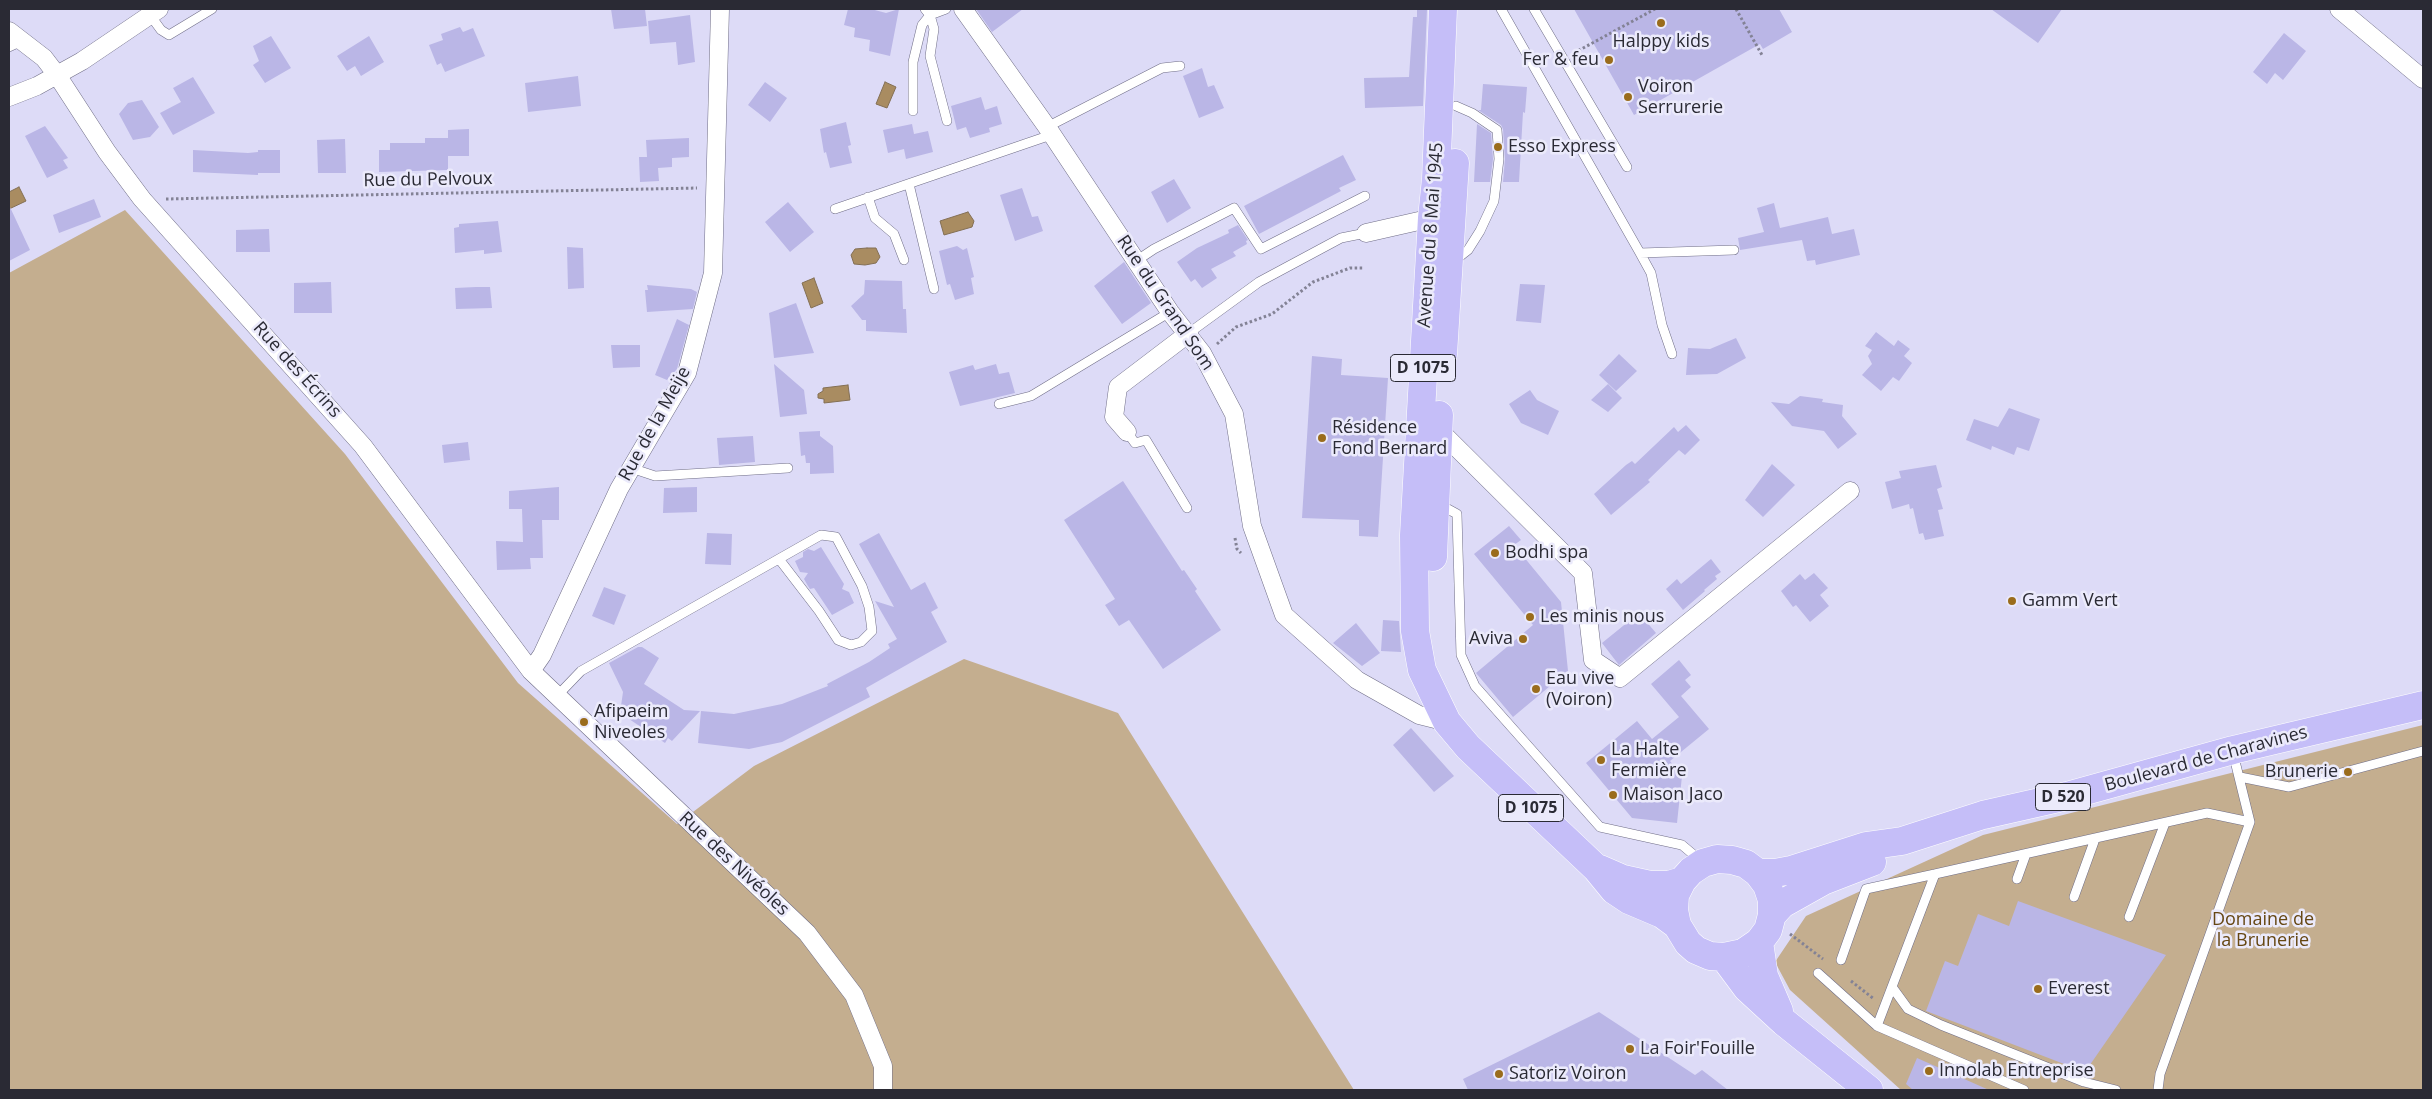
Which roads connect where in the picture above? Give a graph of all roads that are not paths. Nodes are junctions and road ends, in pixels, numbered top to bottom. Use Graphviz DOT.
graph roads {
  1 [pos="212,9"];
  2 [pos="720,9"];
  3 [pos="946,9"];
  4 [pos="963,9"];
  5 [pos="1442,9"];
  6 [pos="1460,9"];
  7 [pos="1502,9"];
  8 [pos="1534,9"];
  9 [pos="2339,9"];
  10 [pos="928,12"];
  11 [pos="147,13"];
  12 [pos="13,40"];
  13 [pos="1180,66"];
  14 [pos="57,75"];
  15 [pos="2423,79"];
  16 [pos="9,98"];
  17 [pos="1456,106"];
  18 [pos="912,111"];
  19 [pos="948,121"];
  20 [pos="1049,131"];
  21 [pos="1627,167"];
  22 [pos="909,184"];
  23 [pos="1365,196"];
  24 [pos="868,197"];
  25 [pos="835,209"];
  26 [pos="1442,219"];
  27 [pos="1366,233"];
  28 [pos="1734,250"];
  29 [pos="1640,254"];
  30 [pos="904,260"];
  31 [pos="1136,261"];
  32 [pos="1449,263"];
  33 [pos="934,289"];
  34 [pos="1170,312"];
  35 [pos="1189,333"];
  36 [pos="1672,354"];
  37 [pos="999,404"];
  38 [pos="1428,428"];
  39 [pos="1127,432"];
  40 [pos="631,468"];
  41 [pos="788,468"];
  42 [pos="1416,478"];
  43 [pos="1850,491"];
  44 [pos="1435,497"];
  45 [pos="1187,508"];
  46 [pos="779,559"];
  47 [pos="531,671"];
  48 [pos="557,696"];
  49 [pos="2423,705"];
  50 [pos="1447,722"];
  51 [pos="1468,747"];
  52 [pos="2233,750"];
  53 [pos="2423,751"];
  54 [pos="2240,777"];
  55 [pos="2250,822"];
  56 [pos="2165,823"];
  57 [pos="2095,839"];
  58 [pos="1902,841"];
  59 [pos="2026,854"];
  60 [pos="1703,863"];
  61 [pos="1596,868"];
  62 [pos="1758,873"];
  63 [pos="1935,874"];
  64 [pos="2017,879"];
  65 [pos="1682,881"];
  66 [pos="2074,896"];
  67 [pos="1772,915"];
  68 [pos="2129,917"];
  69 [pos="1676,925"];
  70 [pos="1759,942"];
  71 [pos="1724,958"];
  72 [pos="1841,960"];
  73 [pos="1818,973"];
  74 [pos="1892,987"];
  75 [pos="1784,1022"];
  76 [pos="1876,1026"];
  77 [pos="883,1090"];
  78 [pos="1869,1090"];
  79 [pos="2024,1090"];
  80 [pos="2116,1090"];
  81 [pos="2158,1090"];
  1 -- 11 [label="lane"];
  2 -- 40 [label="street, Rue de la Meije"];
  3 -- 10 [label="lane"];
  4 -- 20 [label="street, Rue du Grand Som"];
  5 -- 26 [label="main road, Avenue du 8 Mai 1945 / D 1075"];
  6 -- 17 [label="main road, Avenue du 8 Mai 1945 / D 1075"];
  7 -- 29 [label="lane"];
  8 -- 21 [label="lane"];
  9 -- 15 [label="street"];
  10 -- 18 [label="lane"];
  10 -- 19 [label="lane"];
  11 -- 14 [label="street"];
  12 -- 14 [label="street, Rue des Écrins"];
  13 -- 20 [label="lane"];
  14 -- 16 [label="street"];
  14 -- 47 [label="street, Rue des Écrins"];
  17 -- 26 [label="main road, Avenue du 8 Mai 1945 / D 1075"];
  17 -- 32 [label="lane"];
  20 -- 22 [label="lane"];
  20 -- 31 [label="street, Rue du Grand Som"];
  22 -- 24 [label="lane"];
  22 -- 33 [label="lane"];
  23 -- 31 [label="lane"];
  24 -- 25 [label="lane"];
  24 -- 30 [label="lane"];
  26 -- 27 [label="street"];
  26 -- 32 [label="main road, Avenue du 8 Mai 1945 / D 1075"];
  26 -- 38 [label="main road, Avenue du 8 Mai 1945 / D 1075"];
  27 -- 35 [label="lane"];
  28 -- 29 [label="lane"];
  29 -- 36 [label="lane"];
  31 -- 34 [label="street, Rue du Grand Som"];
  32 -- 38 [label="main road, Avenue du 8 Mai 1945 / D 1075"];
  34 -- 35 [label="street, Rue du Grand Som"];
  34 -- 37 [label="lane"];
  35 -- 39 [label="street"];
  35 -- 50 [label="street, Rue du Grand Som"];
  38 -- 42 [label="main road, Avenue du 8 Mai 1945 / D 1075"];
  38 -- 43 [label="street"];
  38 -- 44 [label="main road, Avenue du 8 Mai 1945 / D 1075"];
  39 -- 45 [label="lane"];
  40 -- 41 [label="lane"];
  40 -- 47 [label="street, Rue de la Meije"];
  42 -- 44 [label="lane"];
  42 -- 50 [label="main road, Avenue du 8 Mai 1945 / D 1075"];
  44 -- 51 [label="main road, Avenue du 8 Mai 1945 / D 1075"];
  44 -- 60 [label="lane"];
  46 -- 46 [label="lane"];
  46 -- 48 [label="lane"];
  47 -- 48 [label="street, Rue des Nivéoles"];
  48 -- 77 [label="street, Rue des Nivéoles"];
  49 -- 52 [label="main road, Boulevard de Charavines / D 520"];
  50 -- 51 [label="main road, Avenue du 8 Mai 1945 / D 1075"];
  51 -- 61 [label="main road, Avenue du 8 Mai 1945 / D 1075"];
  52 -- 54 [label="lane"];
  52 -- 58 [label="main road, Boulevard de Charavines / D 520"];
  53 -- 54 [label="lane"];
  54 -- 55 [label="lane"];
  55 -- 56 [label="lane"];
  55 -- 81 [label="lane"];
  56 -- 57 [label="lane"];
  56 -- 68 [label="lane"];
  57 -- 59 [label="lane"];
  57 -- 66 [label="lane"];
  58 -- 62 [label="main road, Boulevard de Charavines / D 520"];
  58 -- 67 [label="main road, Boulevard de Charavines / D 520"];
  59 -- 63 [label="lane"];
  59 -- 64 [label="lane"];
  60 -- 62 [label="main road"];
  60 -- 65 [label="main road"];
  61 -- 65 [label="main road, D 1075"];
  61 -- 69 [label="main road, D 1075"];
  62 -- 67 [label="main road"];
  63 -- 72 [label="lane"];
  63 -- 74 [label="lane"];
  65 -- 69 [label="main road"];
  67 -- 70 [label="main road"];
  69 -- 71 [label="main road"];
  70 -- 71 [label="main road"];
  70 -- 75 [label="main road"];
  71 -- 75 [label="main road"];
  73 -- 76 [label="lane"];
  74 -- 76 [label="lane"];
  74 -- 80 [label="lane"];
  75 -- 78 [label="main road"];
  76 -- 79 [label="lane"];
}
